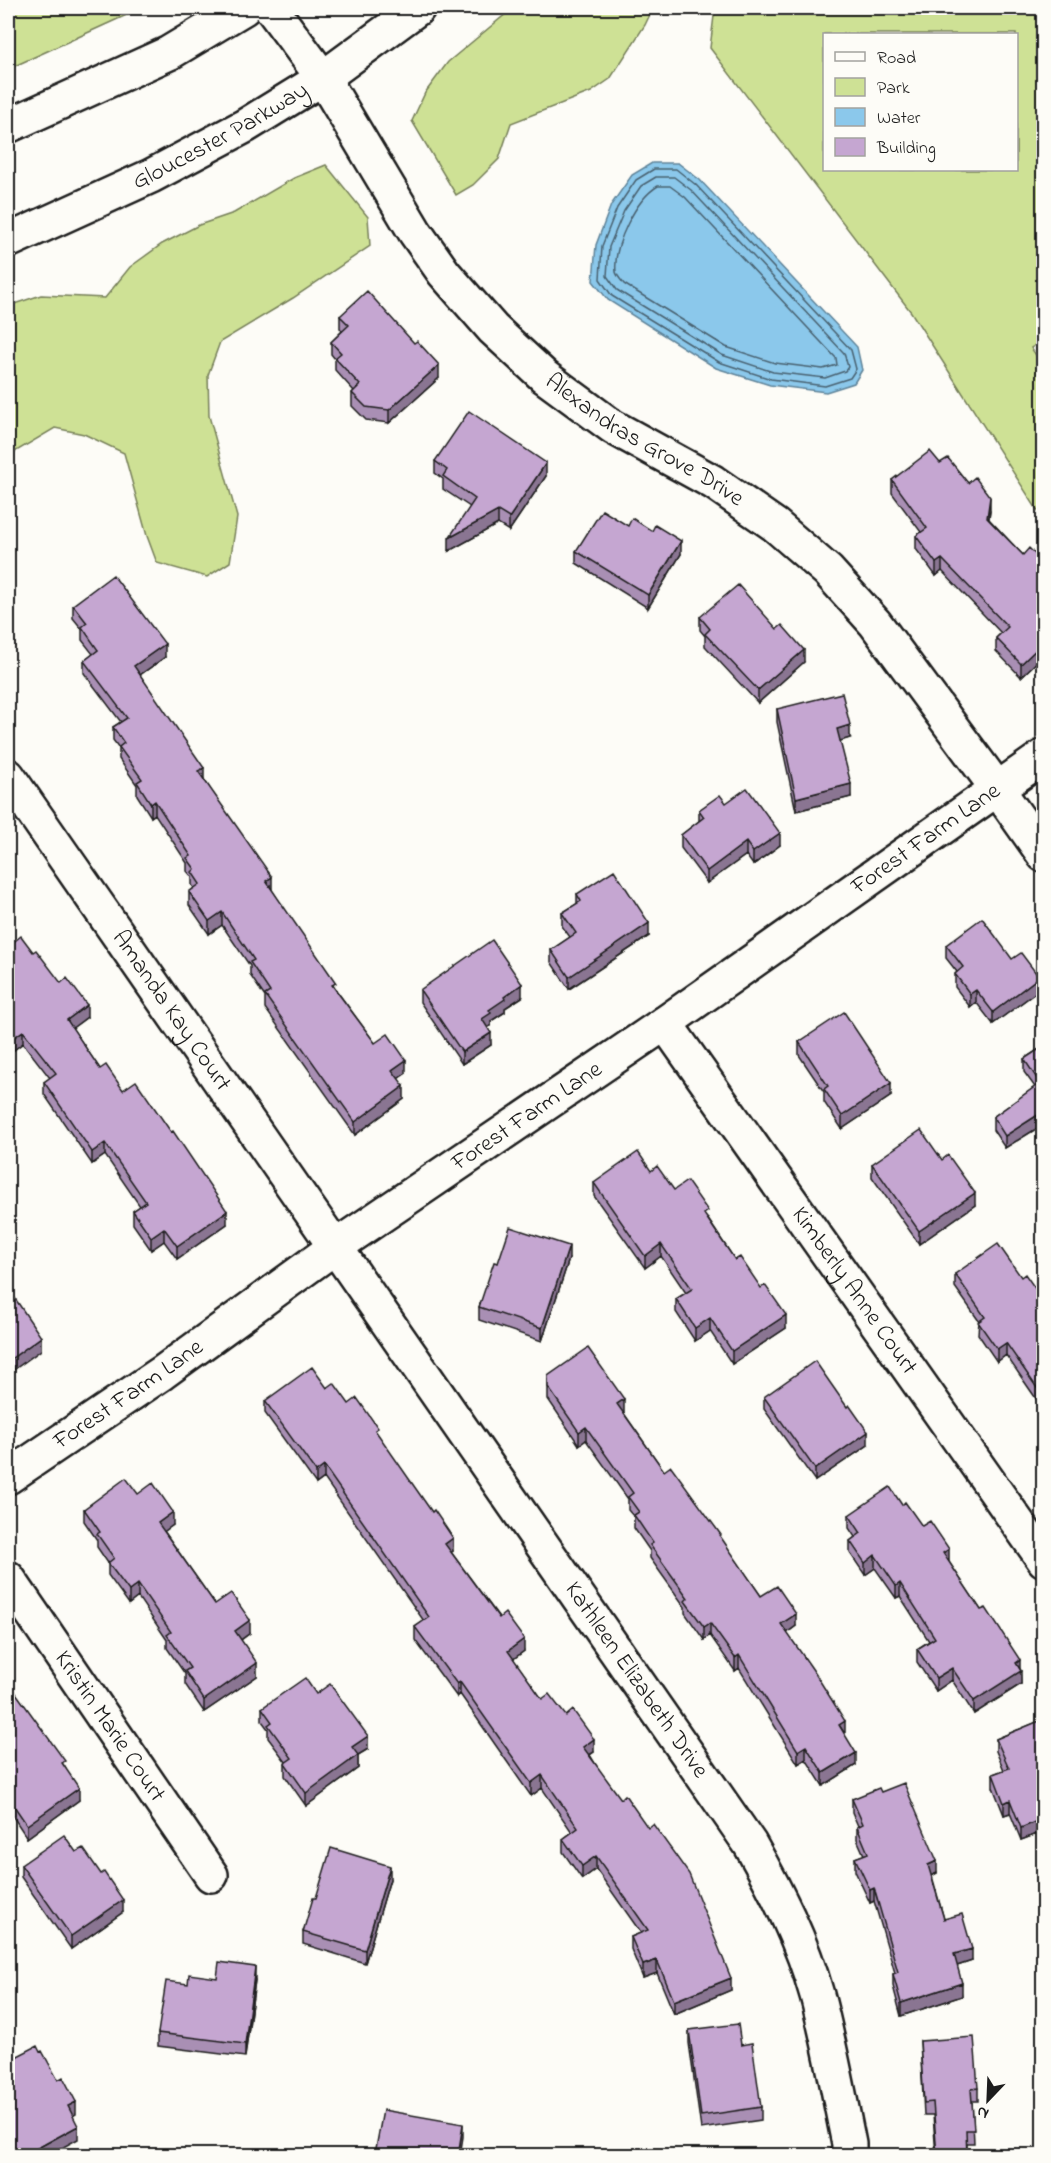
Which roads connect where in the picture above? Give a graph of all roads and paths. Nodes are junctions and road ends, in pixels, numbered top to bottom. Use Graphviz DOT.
graph roads {
  1 [pos="244,8"];
  2 [pos="271,8"];
  3 [pos="418,8"];
  4 [pos="323,78"];
  5 [pos="8,126"];
  6 [pos="8,241"];
  7 [pos="1044,756"];
  8 [pos="8,776"];
  9 [pos="996,787"];
  10 [pos="1044,855"];
  11 [pos="665,1023"];
  12 [pos="335,1247"];
  13 [pos="8,1477"];
  14 [pos="1044,1560"];
  15 [pos="8,1578"];
  16 [pos="211,1875"];
  17 [pos="849,2156"];
  1 -- 5 [label="street"];
  2 -- 4 [label="street, Alexandras Grove Drive"];
  3 -- 4 [label="street, Gloucester Parkway"];
  4 -- 6 [label="street, Gloucester Parkway"];
  4 -- 9 [label="street, Alexandras Grove Drive"];
  7 -- 9 [label="street, Forest Farm Lane"];
  8 -- 12 [label="street, Amanda Kay Court"];
  9 -- 10 [label="street, Alexandras Grove Drive"];
  9 -- 11 [label="street, Forest Farm Lane"];
  11 -- 12 [label="street, Forest Farm Lane"];
  11 -- 14 [label="street, Kimberly Anne Court"];
  12 -- 13 [label="street, Forest Farm Lane"];
  12 -- 17 [label="street, Kathleen Elizabeth Drive"];
  15 -- 16 [label="street, Kristin Marie Court"];
}
